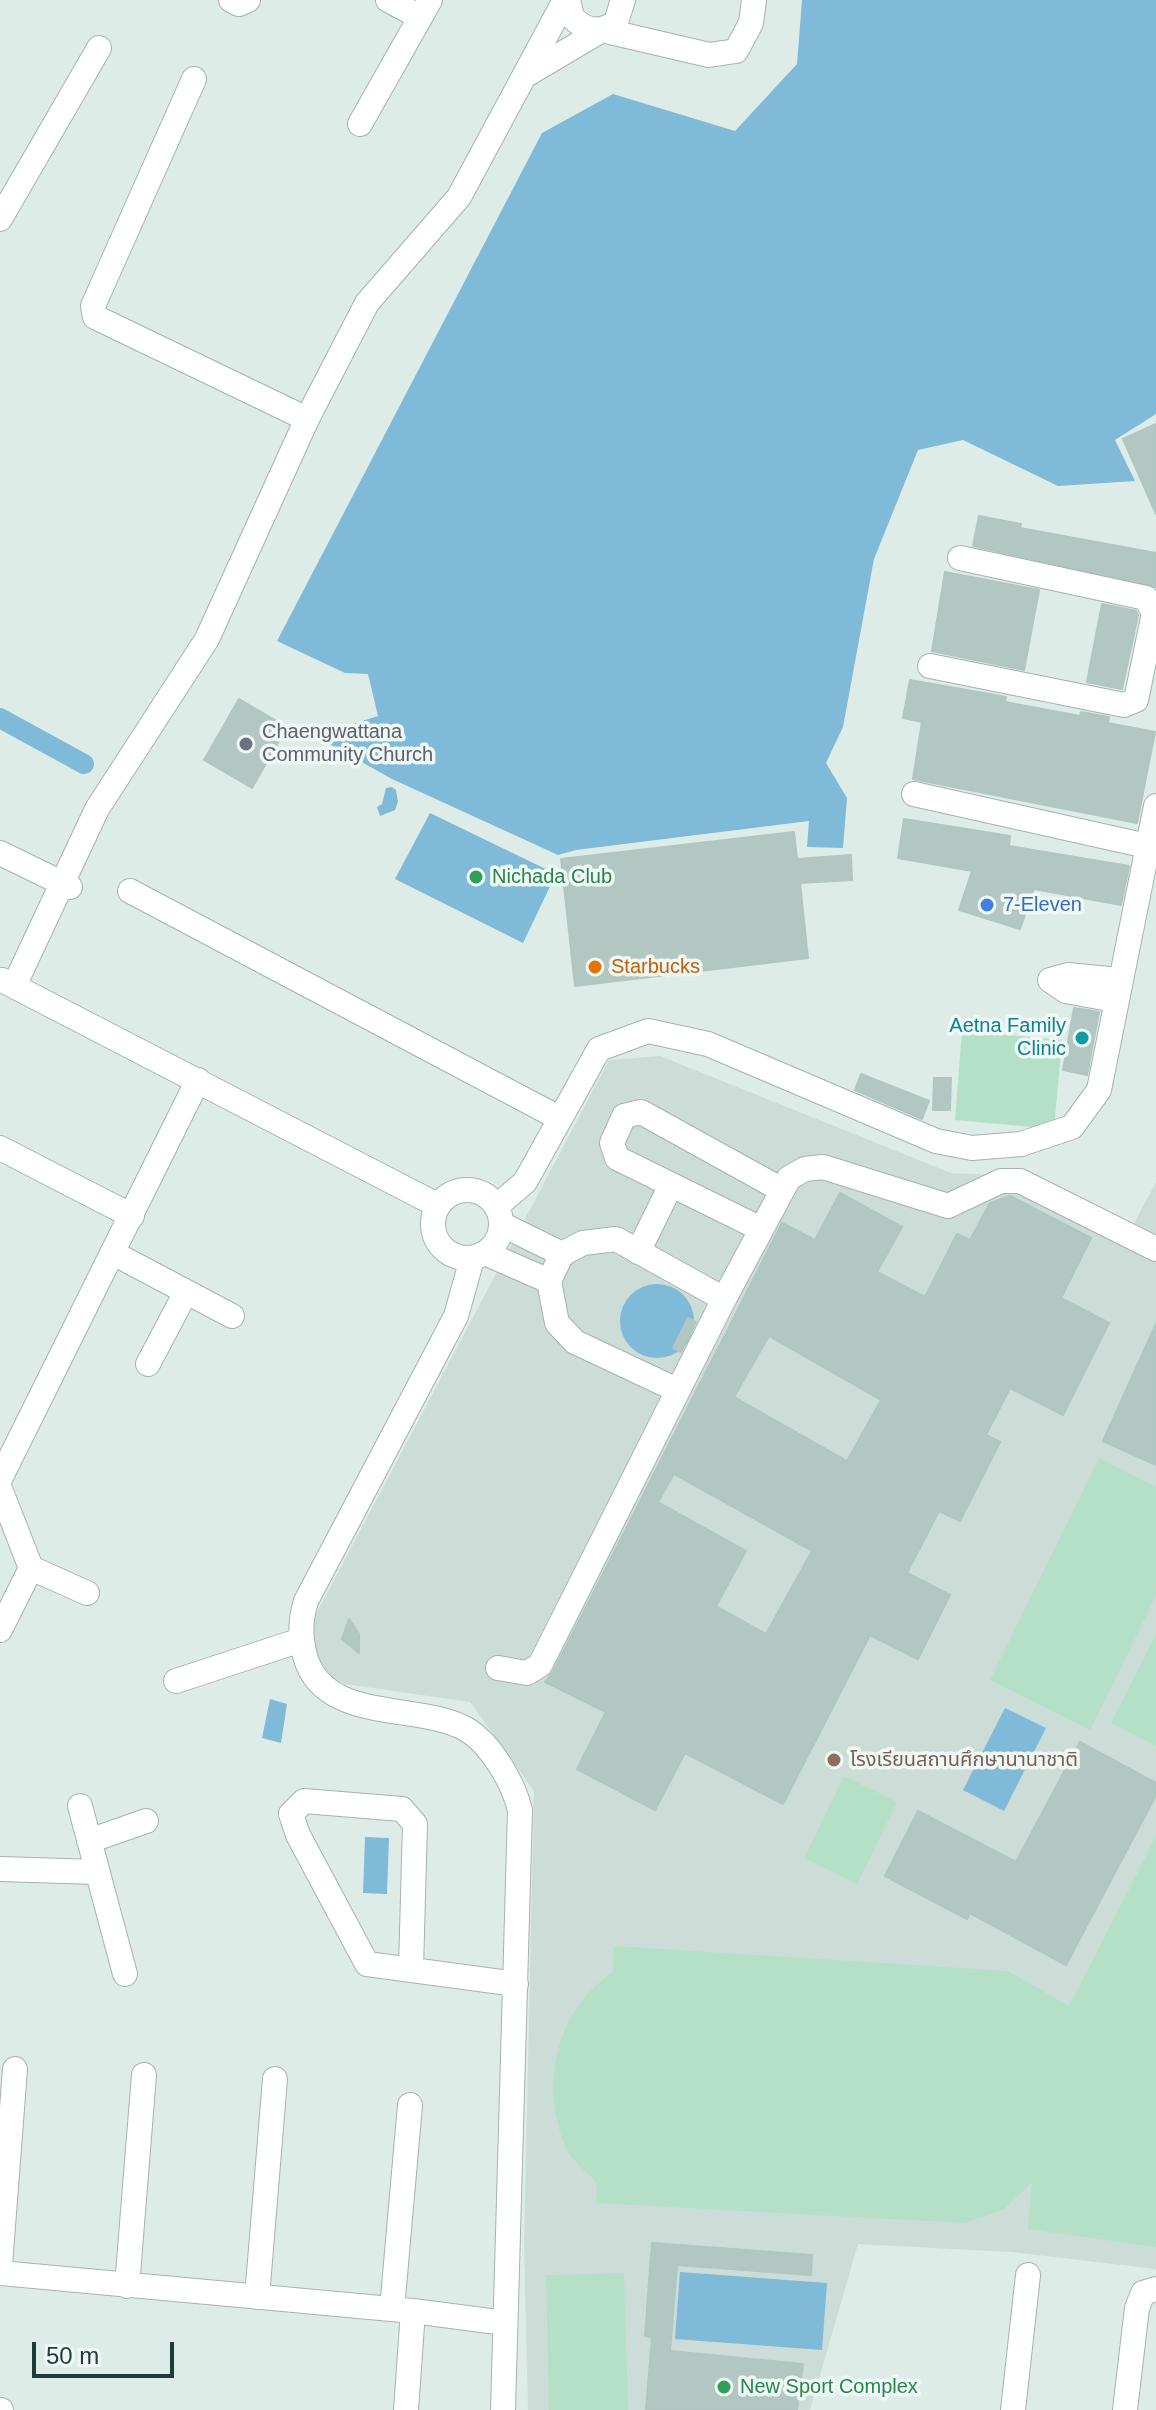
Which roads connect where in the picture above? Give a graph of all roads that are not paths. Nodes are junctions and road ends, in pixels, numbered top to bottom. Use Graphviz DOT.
graph roads {
  1 [pos="231,0"];
  2 [pos="248,0"];
  3 [pos="388,0"];
  4 [pos="566,0"];
  5 [pos="754,0"];
  6 [pos="623,3"];
  7 [pos="425,8"];
  8 [pos="602,30"];
  9 [pos="647,39"];
  10 [pos="99,48"];
  11 [pos="524,76"];
  12 [pos="194,79"];
  13 [pos="360,124"];
  14 [pos="0,219"];
  15 [pos="307,419"];
  16 [pos="960,558"];
  17 [pos="1151,656"];
  18 [pos="930,666"];
  19 [pos="914,794"];
  20 [pos="1156,806"];
  21 [pos="1151,847"];
  22 [pos="0,853"];
  23 [pos="65,885"];
  24 [pos="130,891"];
  25 [pos="7,982"];
  26 [pos="198,1080"];
  27 [pos="559,1118"];
  28 [pos="0,1148"];
  29 [pos="671,1185"];
  30 [pos="782,1190"];
  31 [pos="437,1205"];
  32 [pos="499,1215"];
  33 [pos="132,1216"];
  34 [pos="761,1229"];
  35 [pos="1156,1249"];
  36 [pos="638,1252"];
  37 [pos="113,1253"];
  38 [pos="562,1254"];
  39 [pos="478,1256"];
  40 [pos="549,1281"];
  41 [pos="186,1292"];
  42 [pos="724,1299"];
  43 [pos="232,1316"];
  44 [pos="148,1364"];
  45 [pos="677,1390"];
  46 [pos="1,1476"];
  47 [pos="31,1568"];
  48 [pos="87,1593"];
  49 [pos="0,1630"];
  50 [pos="301,1640"];
  51 [pos="498,1668"];
  52 [pos="176,1681"];
  53 [pos="80,1806"];
  54 [pos="146,1821"];
  55 [pos="89,1841"];
  56 [pos="0,1869"];
  57 [pos="97,1872"];
  58 [pos="411,1968"];
  59 [pos="125,1974"];
  60 [pos="516,1984"];
  61 [pos="15,2069"];
  62 [pos="144,2075"];
  63 [pos="275,2079"];
  64 [pos="410,2105"];
  65 [pos="0,2265"];
  66 [pos="0,2273"];
  67 [pos="1028,2275"];
  68 [pos="127,2286"];
  69 [pos="1156,2289"];
  70 [pos="257,2297"];
  71 [pos="402,2310"];
  72 [pos="505,2323"];
  73 [pos="406,2410"];
  74 [pos="503,2410"];
  75 [pos="1013,2410"];
  76 [pos="1125,2410"];
  1 -- 2 [label="street"];
  3 -- 7 [label="street"];
  4 -- 8 [label="street"];
  4 -- 11 [label="street"];
  5 -- 9 [label="street"];
  6 -- 8 [label="street"];
  6 -- 9 [label="street"];
  7 -- 13 [label="street"];
  8 -- 9 [label="street"];
  8 -- 11 [label="street"];
  10 -- 14 [label="street"];
  11 -- 15 [label="street"];
  12 -- 15 [label="street"];
  15 -- 23 [label="street"];
  16 -- 17 [label="street"];
  17 -- 18 [label="street"];
  19 -- 21 [label="street"];
  20 -- 21 [label="street"];
  21 -- 27 [label="street"];
  22 -- 23 [label="street"];
  23 -- 25 [label="street"];
  24 -- 27 [label="street"];
  25 -- 26 [label="street"];
  26 -- 31 [label="street"];
  26 -- 33 [label="street"];
  27 -- 32 [label="street"];
  28 -- 33 [label="street"];
  29 -- 30 [label="street"];
  29 -- 34 [label="street"];
  29 -- 36 [label="street"];
  30 -- 34 [label="street"];
  30 -- 35 [label="street"];
  31 -- 32 [label="street"];
  31 -- 39 [label="street"];
  32 -- 38 [label="street"];
  32 -- 39 [label="street"];
  33 -- 37 [label="street"];
  34 -- 42 [label="street"];
  36 -- 38 [label="street"];
  36 -- 42 [label="street"];
  37 -- 41 [label="street"];
  37 -- 46 [label="street"];
  38 -- 40 [label="street"];
  39 -- 40 [label="street"];
  39 -- 50 [label="street"];
  40 -- 45 [label="street"];
  41 -- 43 [label="street"];
  41 -- 44 [label="street"];
  42 -- 45 [label="street"];
  45 -- 51 [label="street"];
  46 -- 47 [label="street"];
  47 -- 48 [label="street"];
  47 -- 49 [label="street"];
  50 -- 52 [label="street"];
  50 -- 60 [label="street"];
  53 -- 55 [label="street"];
  54 -- 55 [label="street"];
  55 -- 57 [label="street"];
  56 -- 57 [label="street"];
  57 -- 59 [label="street"];
  58 -- 58 [label="street"];
  58 -- 60 [label="street"];
  60 -- 72 [label="street"];
  61 -- 65 [label="street"];
  62 -- 68 [label="street"];
  63 -- 70 [label="street"];
  64 -- 71 [label="street"];
  66 -- 68 [label="street"];
  67 -- 75 [label="street"];
  68 -- 70 [label="street"];
  69 -- 76 [label="street"];
  70 -- 71 [label="street"];
  71 -- 72 [label="street"];
  71 -- 73 [label="street"];
  72 -- 74 [label="street"];
}
